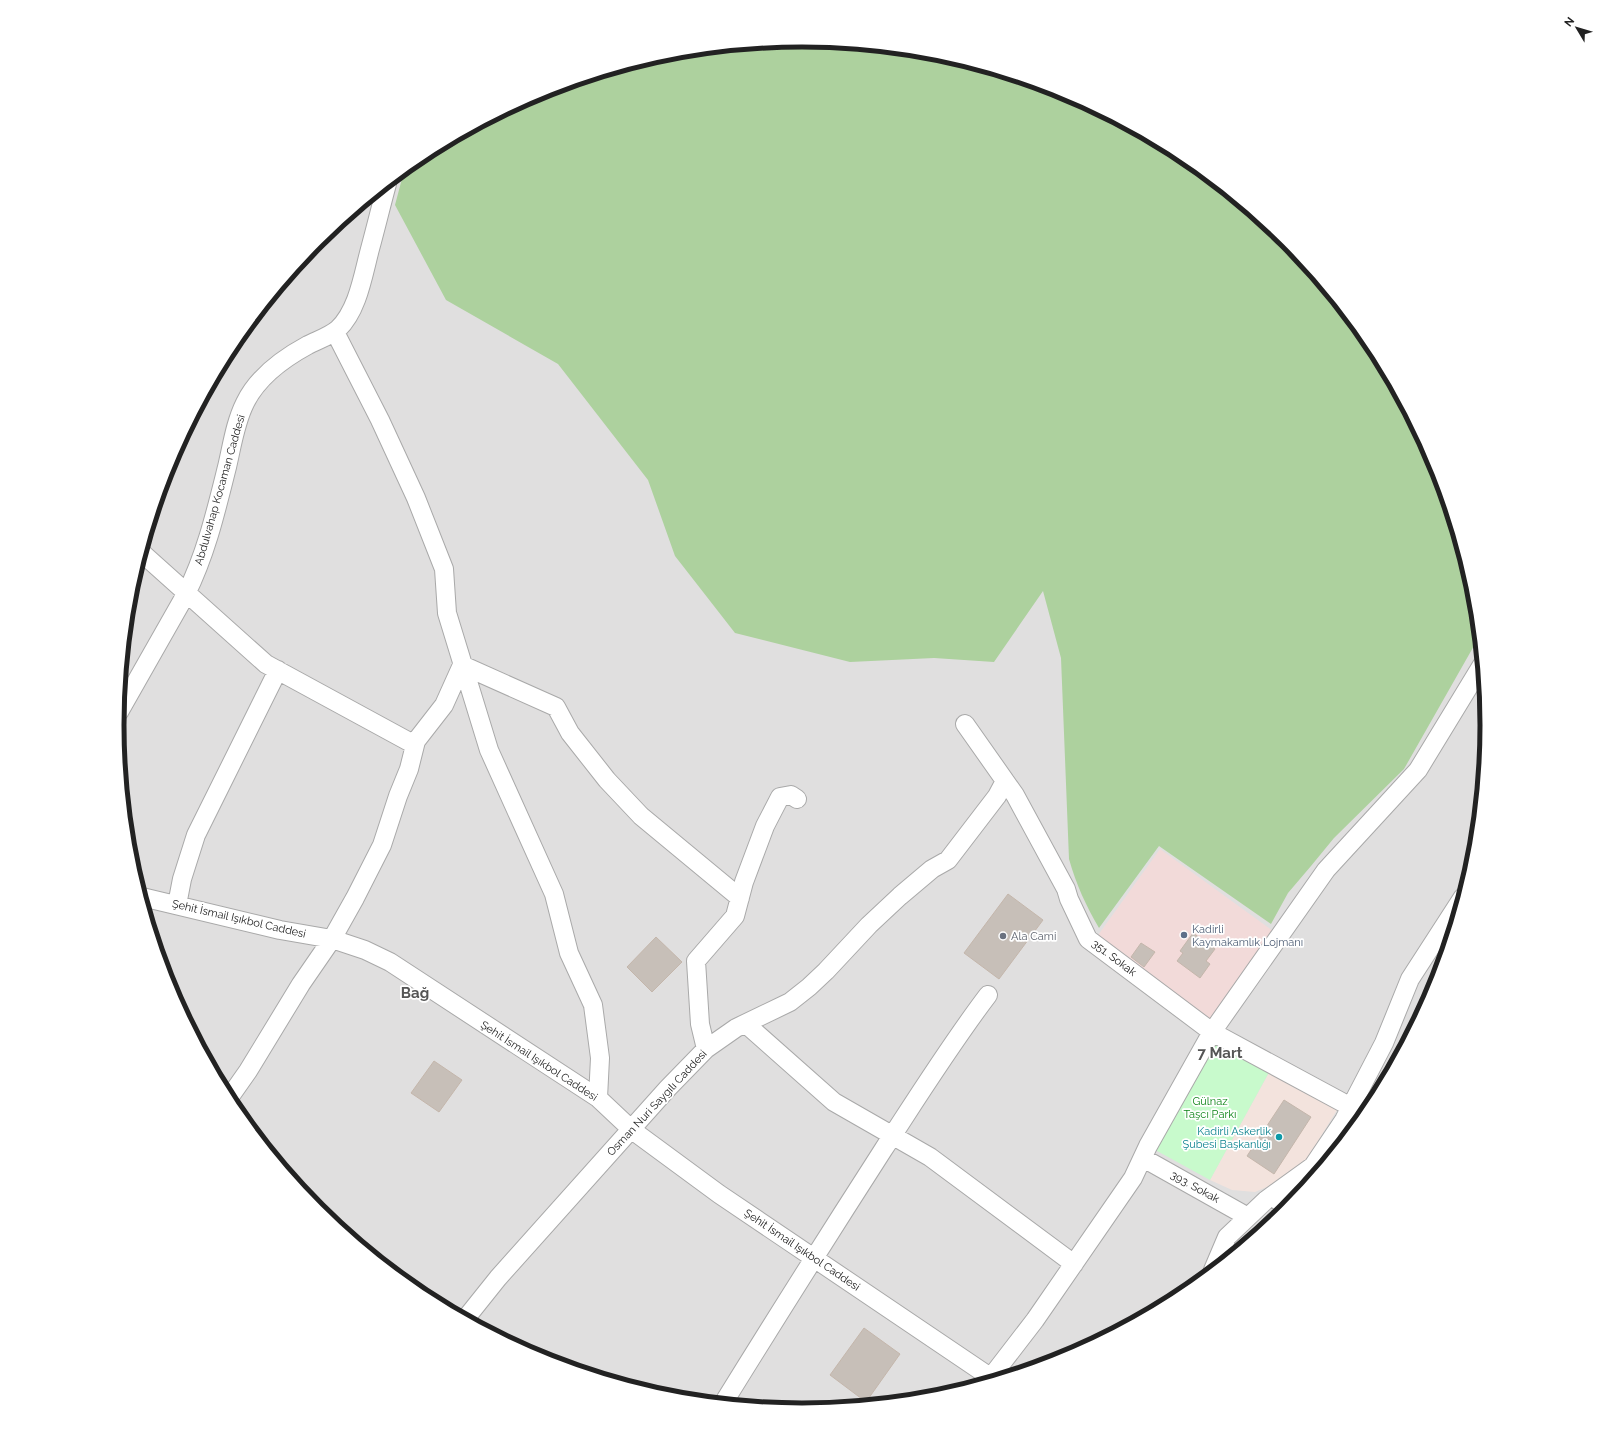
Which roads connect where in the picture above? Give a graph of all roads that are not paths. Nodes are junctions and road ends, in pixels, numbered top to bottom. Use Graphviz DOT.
graph roads {
  1 [pos="385,191"];
  2 [pos="335,332"];
  3 [pos="146,557"];
  4 [pos="186,594"];
  5 [pos="462,664"];
  6 [pos="278,670"];
  7 [pos="1478,671"];
  8 [pos="125,701"];
  9 [pos="965,724"];
  10 [pos="415,745"];
  11 [pos="1005,781"];
  12 [pos="797,799"];
  13 [pos="148,898"];
  14 [pos="740,898"];
  15 [pos="177,905"];
  16 [pos="1454,911"];
  17 [pos="332,939"];
  18 [pos="988,995"];
  19 [pos="746,1024"];
  20 [pos="1212,1032"];
  21 [pos="706,1049"];
  22 [pos="233,1092"];
  23 [pos="598,1098"];
  24 [pos="1351,1107"];
  25 [pos="632,1130"];
  26 [pos="892,1136"];
  27 [pos="1143,1158"];
  28 [pos="1272,1196"];
  29 [pos="1282,1204"];
  30 [pos="1248,1217"];
  31 [pos="813,1258"];
  32 [pos="1216,1262"];
  33 [pos="1074,1264"];
  34 [pos="468,1315"];
  35 [pos="993,1375"];
  36 [pos="987,1377"];
  37 [pos="726,1398"];
  1 -- 2 [label="street, Abdulvahap Kocaman Caddesi"];
  2 -- 4 [label="street, Abdulvahap Kocaman Caddesi"];
  2 -- 5 [label="street"];
  3 -- 4 [label="street"];
  4 -- 6 [label="street"];
  4 -- 8 [label="street, Abdulvahap Kocaman Caddesi"];
  5 -- 10 [label="street"];
  5 -- 14 [label="street"];
  5 -- 23 [label="street"];
  6 -- 10 [label="street"];
  6 -- 15 [label="street"];
  7 -- 20 [label="street"];
  9 -- 11 [label="street, 351. Sokak"];
  10 -- 17 [label="street"];
  11 -- 19 [label="street, Osman Nuri Saygılı Caddesi"];
  11 -- 20 [label="street, 351. Sokak"];
  12 -- 14 [label="street"];
  13 -- 15 [label="street, Şehit İsmail Işıkbol Caddesi"];
  14 -- 21 [label="street"];
  15 -- 17 [label="street, Şehit İsmail Işıkbol Caddesi"];
  16 -- 24 [label="street"];
  17 -- 22 [label="street"];
  17 -- 23 [label="street, Şehit İsmail Işıkbol Caddesi"];
  18 -- 26 [label="street"];
  19 -- 21 [label="street, Osman Nuri Saygılı Caddesi"];
  19 -- 26 [label="street"];
  20 -- 24 [label="street, 351. Sokak"];
  20 -- 27 [label="street"];
  21 -- 25 [label="street, Osman Nuri Saygılı Caddesi"];
  23 -- 25 [label="street, Şehit İsmail Işıkbol Caddesi"];
  24 -- 28 [label="street"];
  25 -- 31 [label="street, Şehit İsmail Işıkbol Caddesi"];
  25 -- 34 [label="street, Osman Nuri Saygılı Caddesi"];
  26 -- 31 [label="street"];
  26 -- 33 [label="street"];
  27 -- 30 [label="street, 393. Sokak"];
  27 -- 33 [label="street"];
  28 -- 29 [label="street"];
  28 -- 30 [label="street"];
  30 -- 32 [label="street"];
  31 -- 36 [label="street, Şehit İsmail Işıkbol Caddesi"];
  31 -- 37 [label="street"];
  33 -- 35 [label="street"];
}
